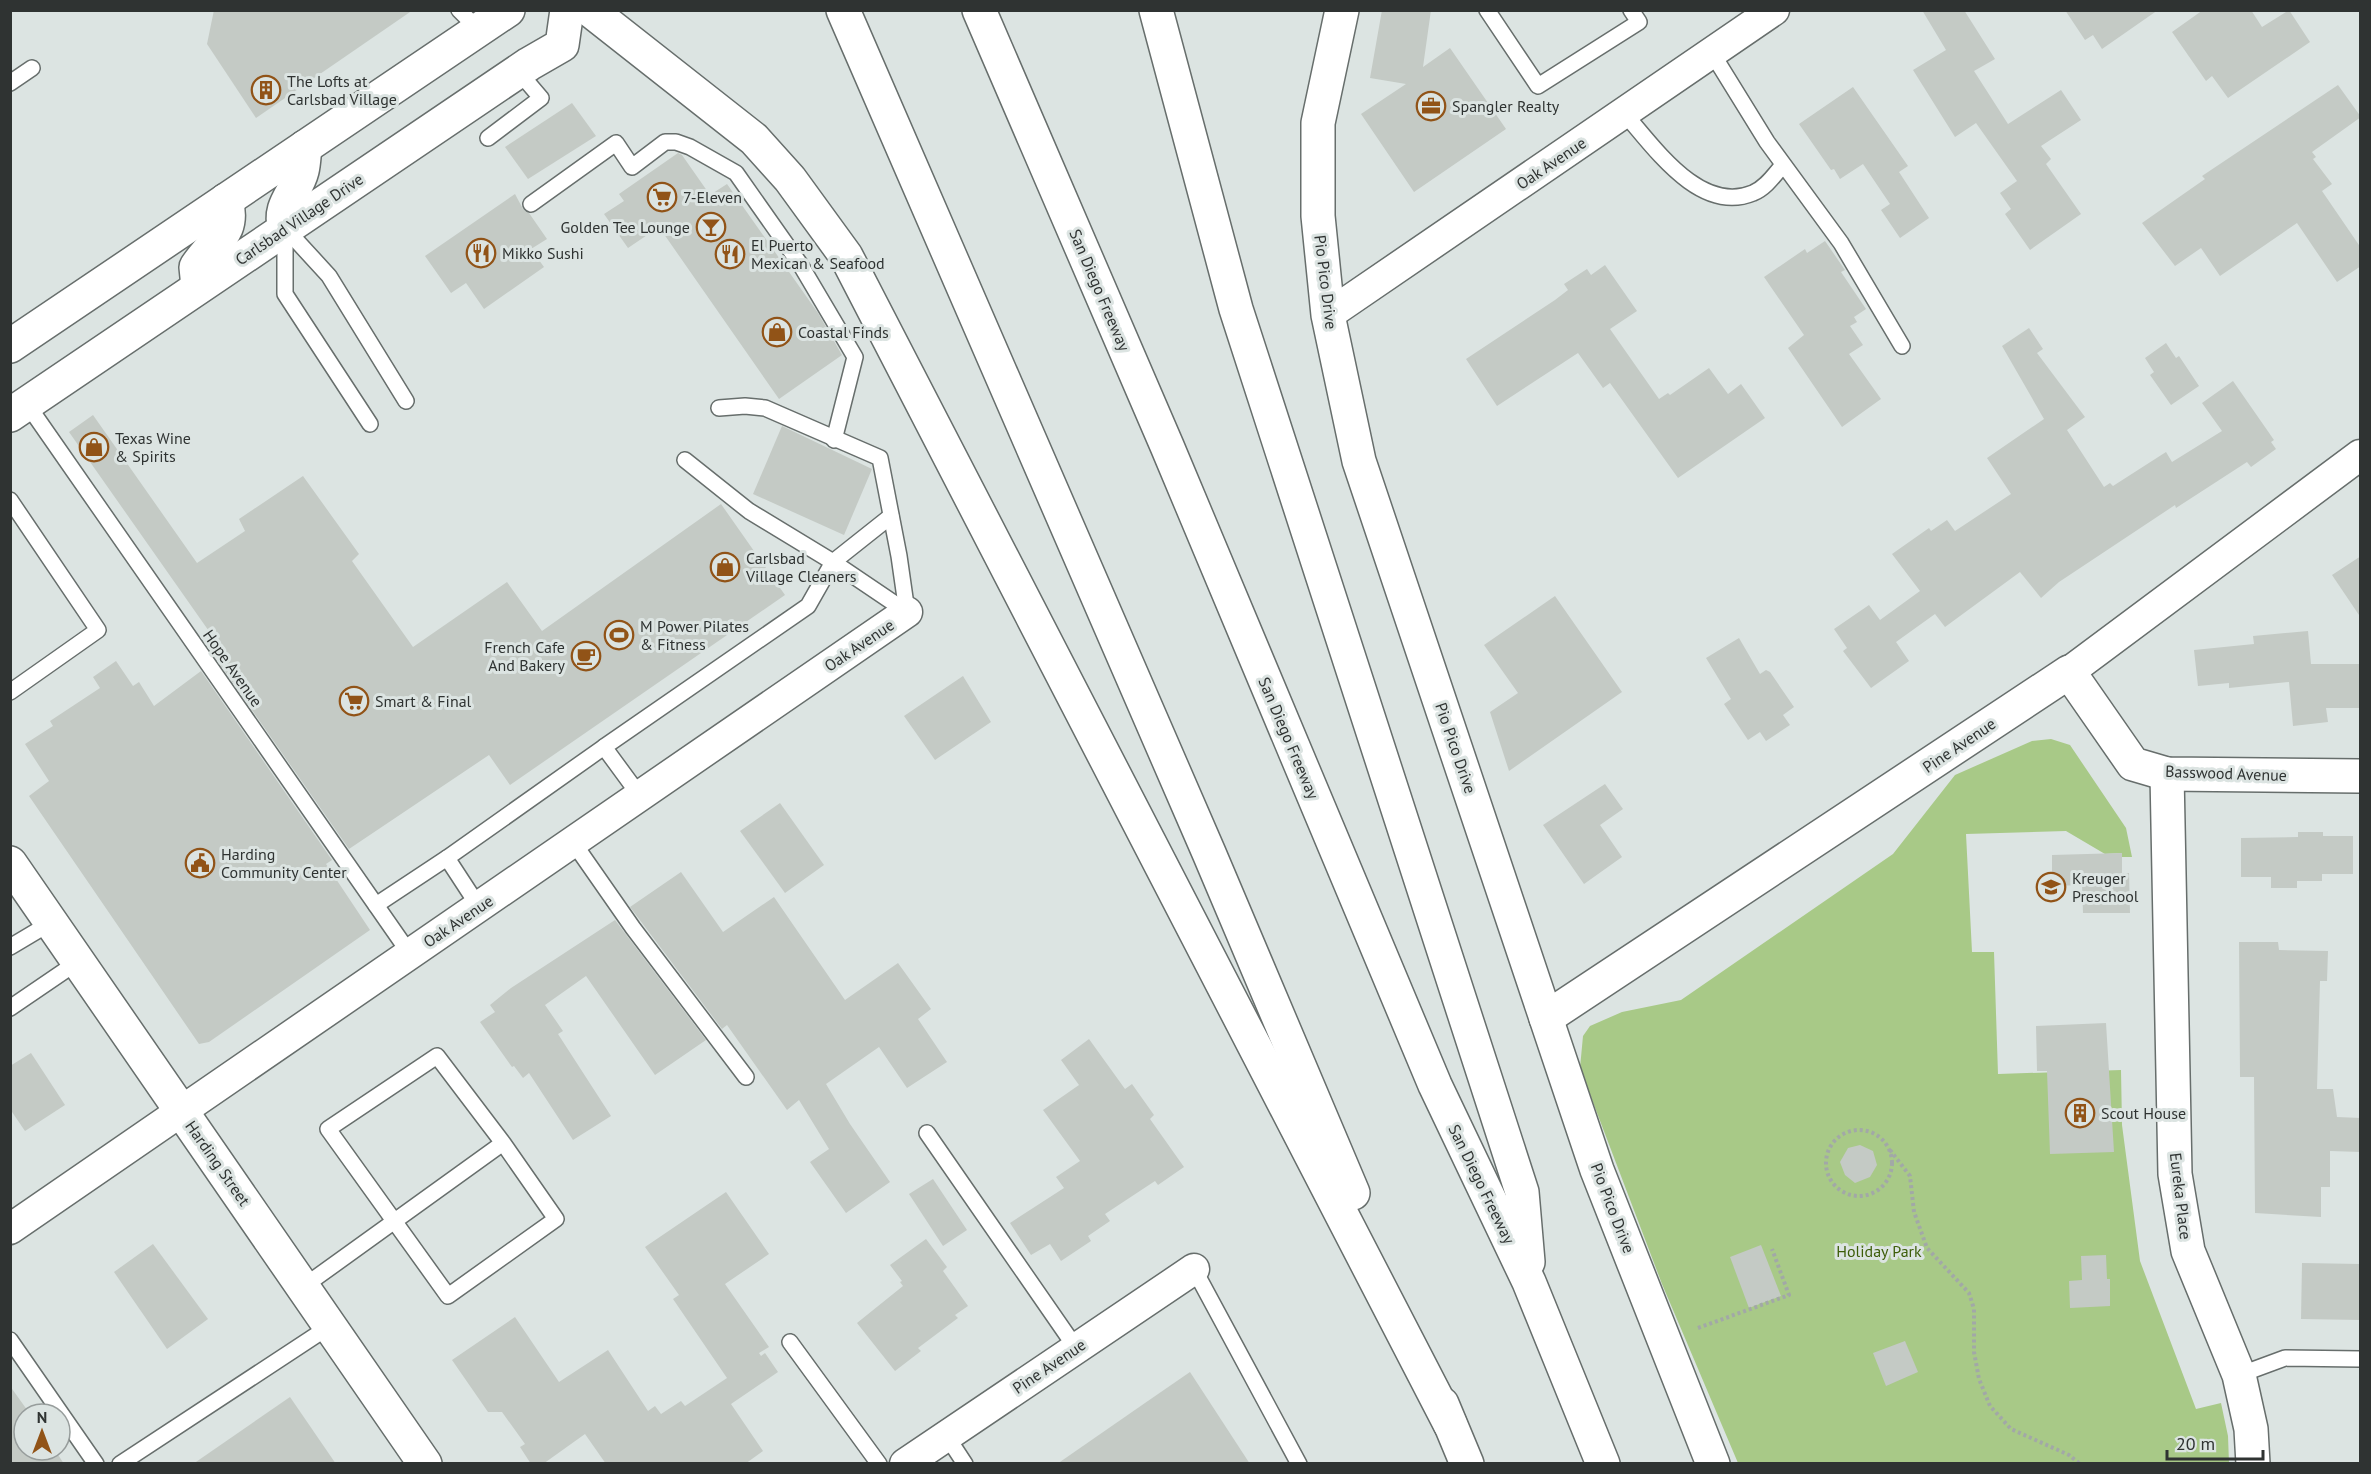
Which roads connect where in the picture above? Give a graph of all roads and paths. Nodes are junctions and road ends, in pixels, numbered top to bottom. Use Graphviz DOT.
graph roads {
  1 [pos="508,10"];
  2 [pos="567,10"];
  3 [pos="590,10"];
  4 [pos="843,10"];
  5 [pos="979,10"];
  6 [pos="1156,10"];
  7 [pos="1342,10"];
  8 [pos="1486,10"];
  9 [pos="1631,10"];
  10 [pos="1774,10"];
  11 [pos="469,20"];
  12 [pos="1712,53"];
  13 [pos="32,68"];
  14 [pos="518,71"];
  15 [pos="10,83"];
  16 [pos="1624,113"];
  17 [pos="488,138"];
  18 [pos="305,147"];
  19 [pos="1783,165"];
  20 [pos="226,200"];
  21 [pos="531,204"];
  22 [pos="285,228"];
  23 [pos="198,286"];
  24 [pos="1328,315"];
  25 [pos="10,346"];
  26 [pos="1902,346"];
  27 [pos="406,401"];
  28 [pos="719,408"];
  29 [pos="19,409"];
  30 [pos="370,424"];
  31 [pos="834,440"];
  32 [pos="2361,455"];
  33 [pos="686,460"];
  34 [pos="10,500"];
  35 [pos="891,516"];
  36 [pos="833,562"];
  37 [pos="906,612"];
  38 [pos="2068,672"];
  39 [pos="10,692"];
  40 [pos="604,747"];
  41 [pos="2167,774"];
  42 [pos="2361,776"];
  43 [pos="639,796"];
  44 [pos="573,842"];
  45 [pos="447,858"];
  46 [pos="10,863"];
  47 [pos="376,905"];
  48 [pos="479,907"];
  49 [pos="52,922"];
  50 [pos="10,947"];
  51 [pos="410,954"];
  52 [pos="79,961"];
  53 [pos="10,1008"];
  54 [pos="1546,1018"];
  55 [pos="747,1077"];
  56 [pos="182,1112"];
  57 [pos="927,1133"];
  58 [pos="503,1143"];
  59 [pos="1890,1150"];
  60 [pos="395,1221"];
  61 [pos="10,1229"];
  62 [pos="1772,1250"];
  63 [pos="1194,1269"];
  64 [pos="1529,1282"];
  65 [pos="303,1287"];
  66 [pos="330,1326"];
  67 [pos="1698,1328"];
  68 [pos="10,1340"];
  69 [pos="790,1342"];
  70 [pos="1076,1348"];
  71 [pos="2361,1359"];
  72 [pos="2239,1375"];
  73 [pos="1450,1424"];
  74 [pos="946,1435"];
  75 [pos="96,1464"];
  76 [pos="120,1464"];
  77 [pos="425,1464"];
  78 [pos="879,1464"];
  79 [pos="905,1464"];
  80 [pos="965,1464"];
  81 [pos="1299,1464"];
  82 [pos="1467,1464"];
  83 [pos="1604,1464"];
  84 [pos="1713,1464"];
  85 [pos="2079,1464"];
  86 [pos="2253,1464"];
  1 -- 11 [label="main road"];
  2 -- 14 [label="main road, Carlsbad Village Drive"];
  3 -- 73 [label="main road"];
  4 -- 73 [label="main road"];
  5 -- 64 [label="main road, San Diego Freeway"];
  6 -- 64 [label="main road"];
  7 -- 24 [label="main road, Pio Pico Drive"];
  8 -- 9 [label="lane"];
  10 -- 12 [label="street, Oak Avenue"];
  11 -- 18 [label="main road"];
  12 -- 16 [label="street, Oak Avenue"];
  12 -- 19 [label="lane"];
  13 -- 15 [label="lane"];
  14 -- 17 [label="lane"];
  14 -- 22 [label="main road, Carlsbad Village Drive"];
  16 -- 19 [label="lane"];
  16 -- 24 [label="street, Oak Avenue"];
  18 -- 20 [label="main road"];
  18 -- 22 [label="main road"];
  19 -- 26 [label="lane"];
  20 -- 23 [label="main road"];
  20 -- 25 [label="main road"];
  21 -- 31 [label="lane"];
  22 -- 23 [label="main road, Carlsbad Village Drive"];
  22 -- 27 [label="lane"];
  22 -- 30 [label="lane"];
  23 -- 29 [label="main road, Carlsbad Village Drive"];
  24 -- 54 [label="main road, Pio Pico Drive"];
  28 -- 31 [label="lane"];
  29 -- 47 [label="lane, Hope Avenue"];
  31 -- 35 [label="lane"];
  32 -- 38 [label="street, Pine Avenue"];
  33 -- 36 [label="lane"];
  34 -- 39 [label="lane"];
  35 -- 36 [label="lane"];
  35 -- 37 [label="lane"];
  36 -- 37 [label="lane"];
  36 -- 40 [label="lane"];
  37 -- 43 [label="street, Oak Avenue"];
  38 -- 41 [label="main road, Basswood Avenue"];
  38 -- 54 [label="main road, Pine Avenue"];
  40 -- 43 [label="lane"];
  40 -- 45 [label="lane"];
  41 -- 42 [label="main road, Basswood Avenue"];
  41 -- 72 [label="main road, Eureka Place"];
  43 -- 44 [label="street, Oak Avenue"];
  44 -- 48 [label="street, Oak Avenue"];
  44 -- 55 [label="lane"];
  45 -- 47 [label="lane"];
  45 -- 48 [label="lane"];
  46 -- 49 [label="main road, Harding Street"];
  47 -- 51 [label="lane, Hope Avenue"];
  48 -- 51 [label="street, Oak Avenue"];
  49 -- 50 [label="lane"];
  49 -- 52 [label="main road, Harding Street"];
  51 -- 56 [label="street, Oak Avenue"];
  52 -- 53 [label="lane"];
  52 -- 56 [label="main road, Harding Street"];
  54 -- 84 [label="main road, Pio Pico Drive"];
  56 -- 61 [label="street, Oak Avenue"];
  56 -- 65 [label="main road, Harding Street"];
  57 -- 70 [label="lane"];
  58 -- 60 [label="lane"];
  58 -- 60 [label="lane"];
  58 -- 60 [label="lane"];
  59 -- 59 [label="path"];
  59 -- 85 [label="path"];
  60 -- 65 [label="lane"];
  62 -- 67 [label="path"];
  63 -- 70 [label="street, Pine Avenue"];
  63 -- 81 [label="lane"];
  64 -- 83 [label="main road, San Diego Freeway"];
  65 -- 66 [label="main road, Harding Street"];
  66 -- 76 [label="lane"];
  66 -- 77 [label="main road, Harding Street"];
  68 -- 75 [label="lane"];
  69 -- 78 [label="lane"];
  70 -- 74 [label="street, Pine Avenue"];
  71 -- 72 [label="lane"];
  72 -- 86 [label="main road, Eureka Place"];
  73 -- 82 [label="main road"];
  74 -- 79 [label="street, Pine Avenue"];
  74 -- 80 [label="lane"];
}
